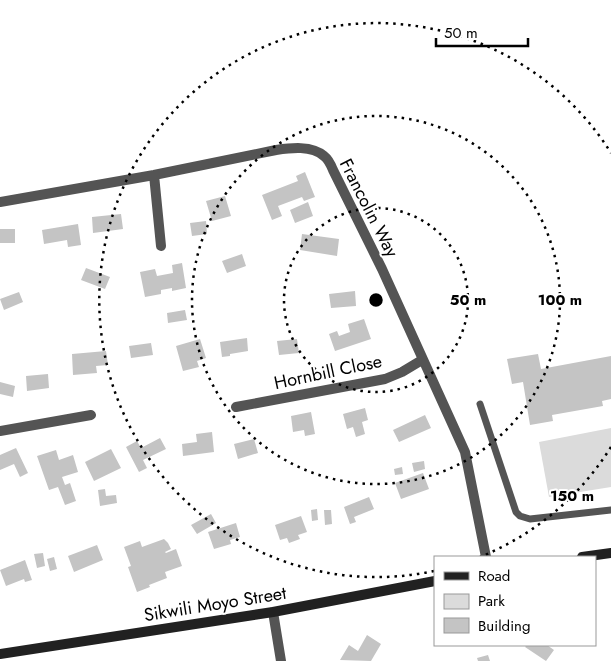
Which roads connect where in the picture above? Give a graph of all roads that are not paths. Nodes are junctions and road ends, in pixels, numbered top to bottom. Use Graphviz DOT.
graph roads {
  1 [pos="154,175"];
  2 [pos="0,202"];
  3 [pos="161,246"];
  4 [pos="422,360"];
  5 [pos="480,404"];
  6 [pos="236,407"];
  7 [pos="91,415"];
  8 [pos="0,431"];
  9 [pos="611,510"];
  10 [pos="611,553"];
  11 [pos="486,556"];
  12 [pos="589,556"];
  13 [pos="434,581"];
  14 [pos="273,612"];
  15 [pos="0,654"];
  16 [pos="281,661"];
  1 -- 2 [label="street, Francolin Way"];
  1 -- 3 [label="street"];
  1 -- 4 [label="street, Francolin Way"];
  4 -- 6 [label="street, Hornbill Close"];
  4 -- 11 [label="street, Francolin Way"];
  5 -- 9 [label="lane"];
  7 -- 8 [label="street"];
  10 -- 12 [label="street"];
  13 -- 14 [label="street, Sikwili Moyo Street"];
  14 -- 15 [label="street, Sikwili Moyo Street"];
  14 -- 16 [label="street"];
}
